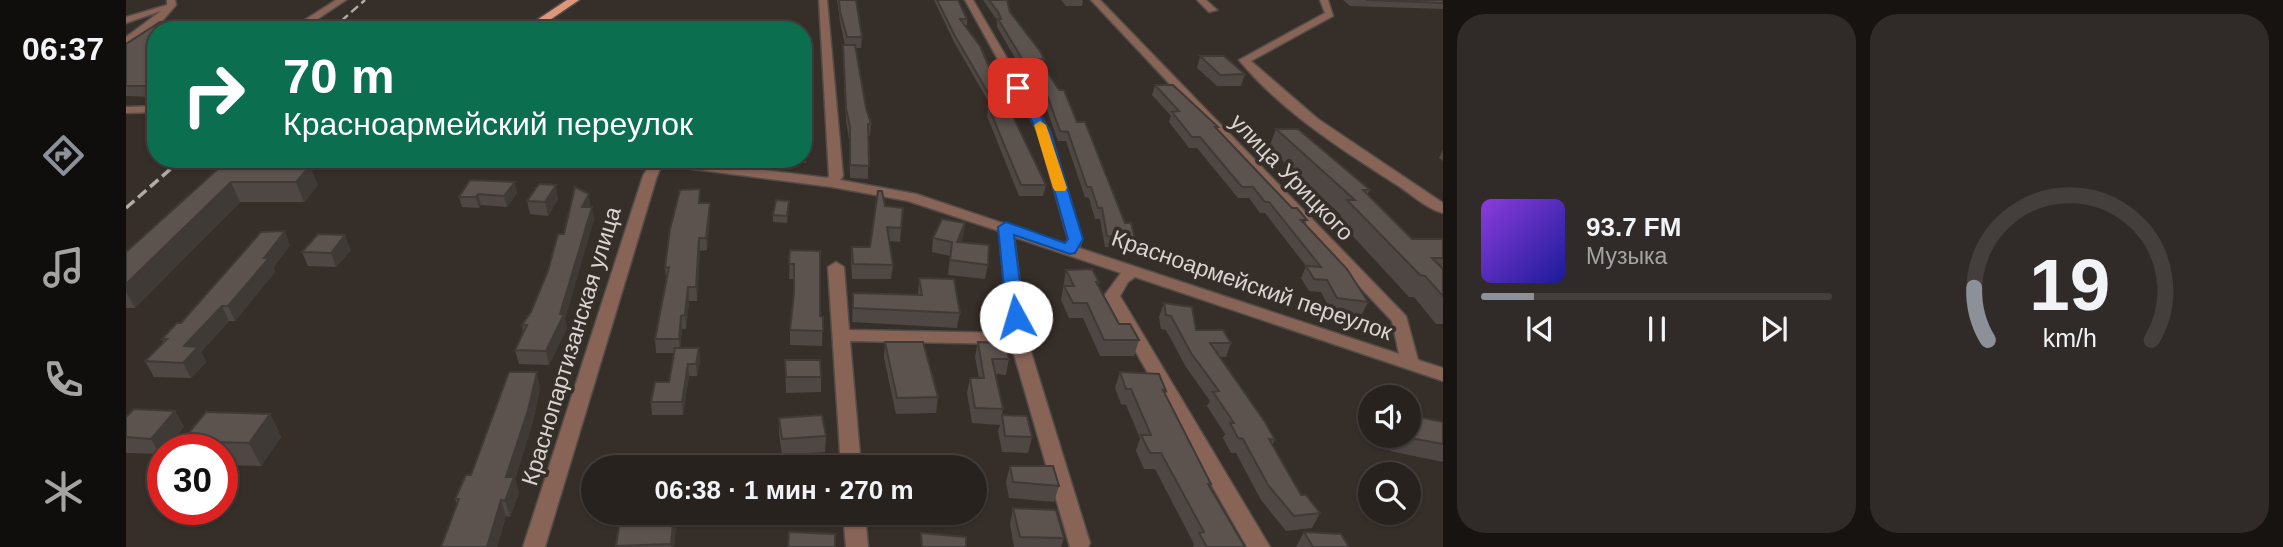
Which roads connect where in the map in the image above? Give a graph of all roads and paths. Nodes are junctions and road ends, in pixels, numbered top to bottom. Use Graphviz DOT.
graph roads {
  1 [pos="342,0"];
  2 [pos="574,0"];
  3 [pos="823,0"];
  4 [pos="970,0"];
  5 [pos="1095,0"];
  6 [pos="1201,0"];
  7 [pos="1324,0"];
  8 [pos="174,2"];
  9 [pos="1212,10"];
  10 [pos="126,20"];
  11 [pos="156,21"];
  12 [pos="308,21"];
  13 [pos="541,21"];
  14 [pos="147,27"];
  15 [pos="126,42"];
  16 [pos="147,109"];
  17 [pos="126,110"];
  18 [pos="650,168"];
  19 [pos="713,168"];
  20 [pos="832,183"];
  21 [pos="1443,208"];
  22 [pos="1006,227"];
  23 [pos="1070,250"];
  24 [pos="836,267"];
  25 [pos="1134,271"];
  26 [pos="841,335"];
  27 [pos="1018,340"];
  28 [pos="1410,364"];
  29 [pos="1443,375"];
  30 [pos="850,455"];
  31 [pos="855,525"];
  32 [pos="1079,543"];
  33 [pos="534,547"];
  34 [pos="857,547"];
  35 [pos="1259,547"];
  1 -- 12 [label="street"];
  2 -- 13 [label="main road"];
  3 -- 20 [label="street"];
  4 -- 23 [label="street"];
  5 -- 28 [label="street, улица Урицкого"];
  6 -- 9 [label="street"];
  7 -- 21 [label="street"];
  8 -- 10 [label="street"];
  8 -- 11 [label="street"];
  14 -- 15 [label="street"];
  16 -- 17 [label="street"];
  18 -- 33 [label="street, Краснопартизанская улица"];
  19 -- 20 [label="street, Красноармейский переулок"];
  20 -- 22 [label="street, Красноармейский переулок"];
  22 -- 23 [label="street, Красноармейский переулок"];
  22 -- 27 [label="street"];
  23 -- 25 [label="street, Красноармейский переулок"];
  24 -- 26 [label="street"];
  25 -- 28 [label="street, Красноармейский переулок"];
  25 -- 35 [label="street"];
  26 -- 27 [label="street"];
  26 -- 30 [label="street"];
  27 -- 32 [label="street"];
  28 -- 29 [label="street, Красноармейский переулок"];
  31 -- 34 [label="street"];
}
